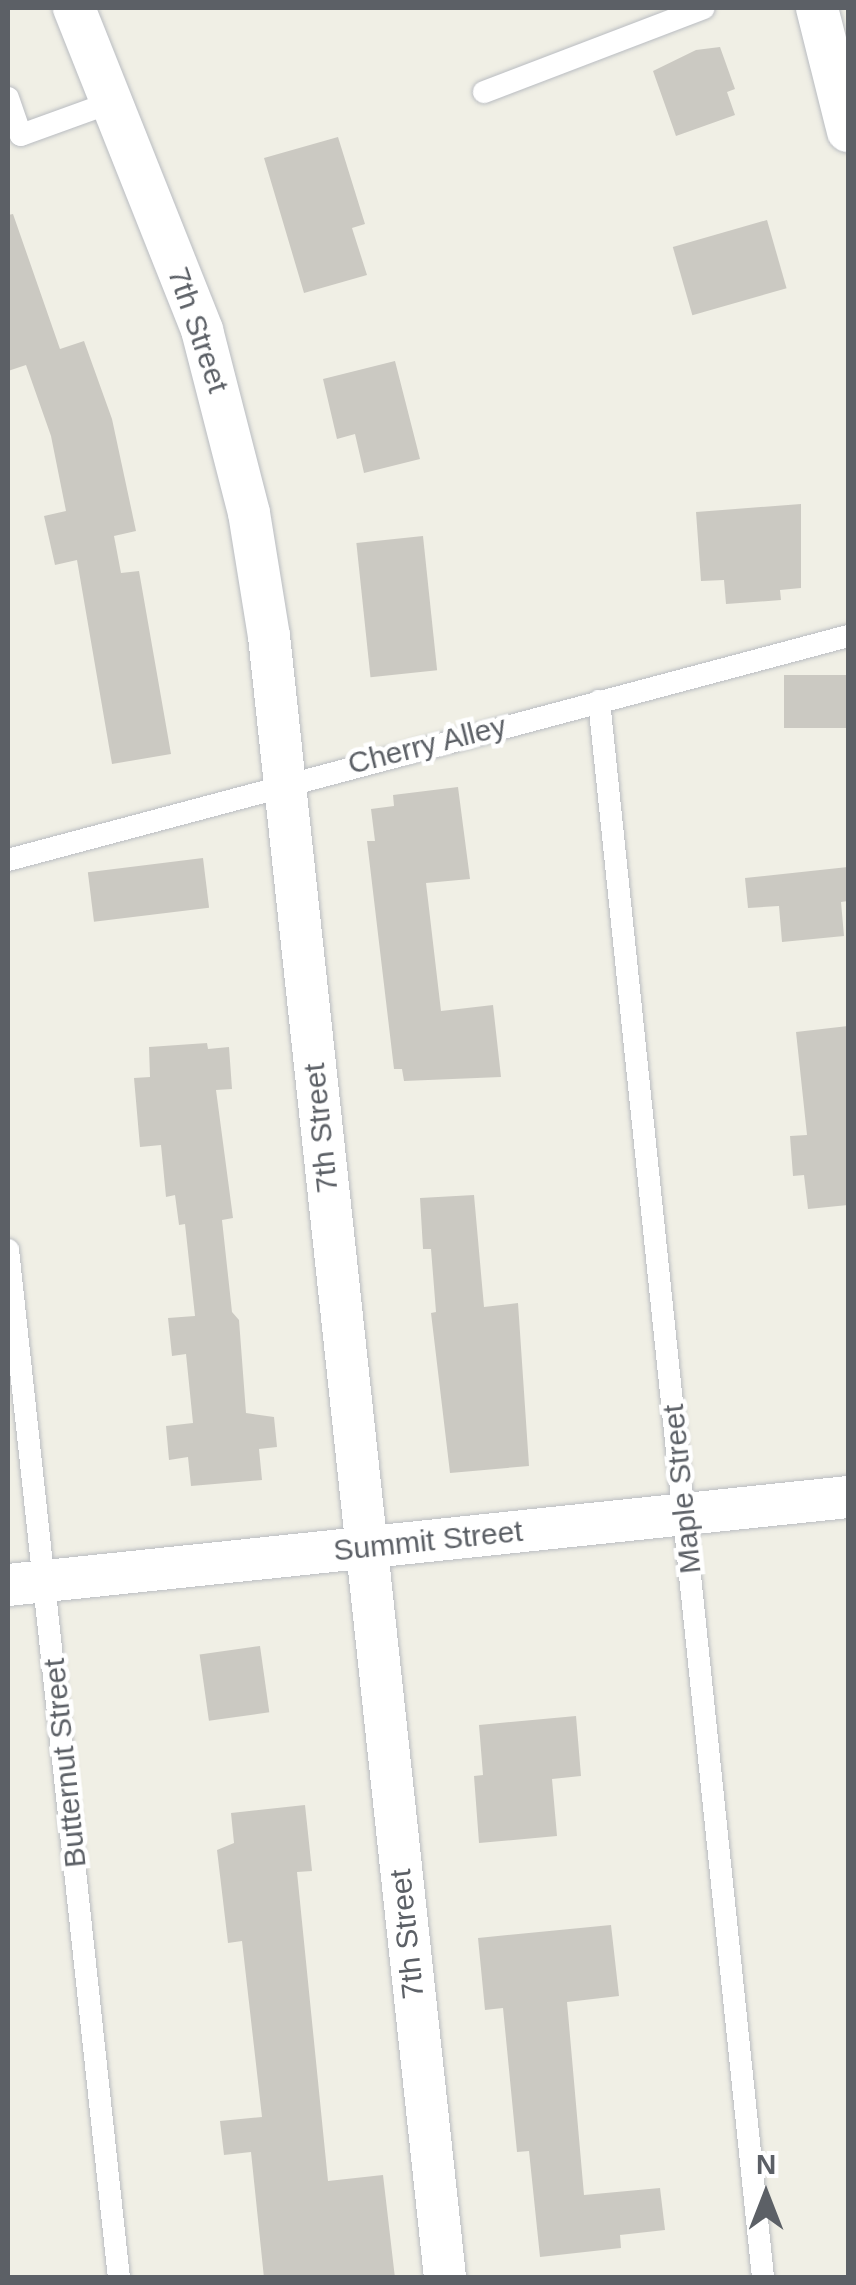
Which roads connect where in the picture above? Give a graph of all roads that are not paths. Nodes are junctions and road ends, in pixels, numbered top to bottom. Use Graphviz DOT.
graph roads {
  1 [pos="74,8"];
  2 [pos="704,8"];
  3 [pos="817,8"];
  4 [pos="484,92"];
  5 [pos="8,98"];
  6 [pos="112,102"];
  7 [pos="848,131"];
  8 [pos="848,636"];
  9 [pos="599,701"];
  10 [pos="284,782"];
  11 [pos="8,860"];
  12 [pos="8,1250"];
  13 [pos="848,1497"];
  14 [pos="685,1514"];
  15 [pos="365,1548"];
  16 [pos="27,1582"];
  17 [pos="119,2278"];
  18 [pos="445,2278"];
  19 [pos="763,2278"];
  1 -- 6 [label="street, 7th Street"];
  2 -- 4 [label="lane"];
  3 -- 7 [label="street"];
  5 -- 6 [label="lane"];
  6 -- 10 [label="street, 7th Street"];
  8 -- 9 [label="lane, Cherry Alley"];
  9 -- 10 [label="lane, Cherry Alley"];
  9 -- 14 [label="lane, Maple Street"];
  10 -- 11 [label="lane, Cherry Alley"];
  10 -- 15 [label="street, 7th Street"];
  12 -- 16 [label="lane, Butternut Street"];
  13 -- 14 [label="street, Summit Street"];
  14 -- 15 [label="street, Summit Street"];
  14 -- 19 [label="lane, Maple Street"];
  15 -- 16 [label="street, Summit Street"];
  15 -- 18 [label="street, 7th Street"];
  16 -- 17 [label="lane, Butternut Street"];
}
